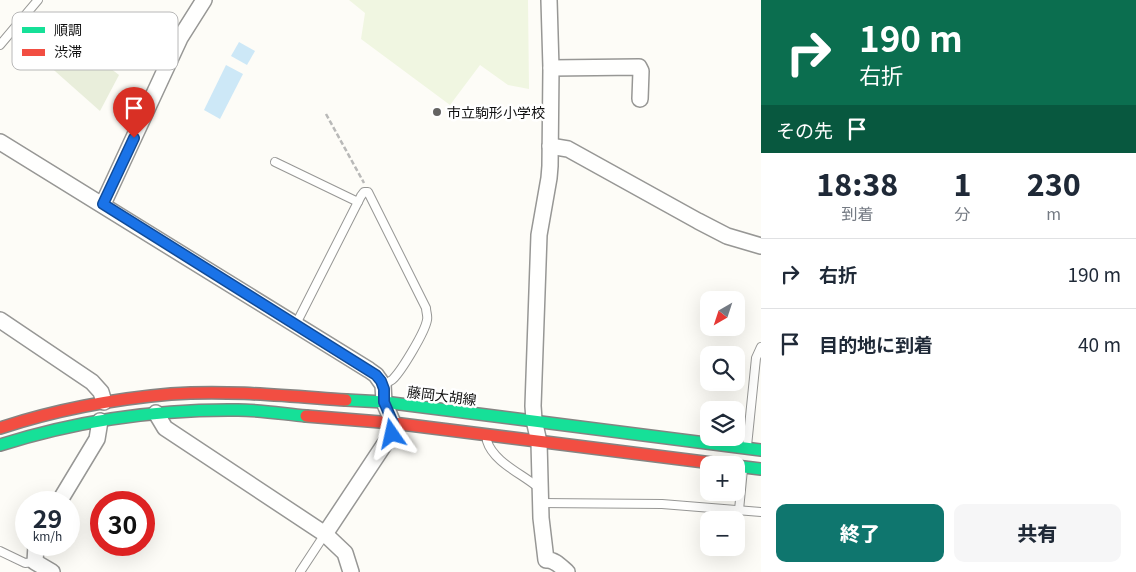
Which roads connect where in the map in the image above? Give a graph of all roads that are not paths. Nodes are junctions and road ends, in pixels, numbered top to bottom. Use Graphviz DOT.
graph roads {
  1 [pos="38,0"];
  2 [pos="204,0"];
  3 [pos="549,0"];
  4 [pos="28,12"];
  5 [pos="12,31"];
  6 [pos="178,42"];
  7 [pos="0,45"];
  8 [pos="551,68"];
  9 [pos="165,70"];
  10 [pos="640,99"];
  11 [pos="0,142"];
  12 [pos="550,146"];
  13 [pos="275,162"];
  14 [pos="358,202"];
  15 [pos="103,204"];
  16 [pos="761,246"];
  17 [pos="0,320"];
  18 [pos="296,324"];
  19 [pos="761,347"];
  20 [pos="383,385"];
  21 [pos="104,402"];
  22 [pos="384,402"];
  23 [pos="156,413"];
  24 [pos="534,420"];
  25 [pos="100,421"];
  26 [pos="393,423"];
  27 [pos="0,428"];
  28 [pos="486,436"];
  29 [pos="539,442"];
  30 [pos="0,445"];
  31 [pos="747,448"];
  32 [pos="761,450"];
  33 [pos="700,462"];
  34 [pos="745,467"];
  35 [pos="761,469"];
  36 [pos="540,486"];
  37 [pos="66,491"];
  38 [pos="739,501"];
  39 [pos="540,503"];
  40 [pos="739,510"];
  41 [pos="761,512"];
  42 [pos="325,534"];
  43 [pos="0,551"];
  44 [pos="35,556"];
  45 [pos="35,562"];
  46 [pos="52,572"];
  47 [pos="300,572"];
  48 [pos="351,572"];
  49 [pos="567,572"];
  1 -- 4 [label="lane"];
  2 -- 6 [label="street"];
  3 -- 8 [label="street"];
  5 -- 7 [label="lane"];
  8 -- 10 [label="street"];
  8 -- 12 [label="street"];
  9 -- 15 [label="street"];
  11 -- 15 [label="street"];
  12 -- 16 [label="street"];
  12 -- 24 [label="street"];
  13 -- 14 [label="lane"];
  14 -- 18 [label="lane"];
  14 -- 20 [label="lane"];
  15 -- 18 [label="street"];
  17 -- 21 [label="street"];
  18 -- 20 [label="street"];
  19 -- 31 [label="lane"];
  20 -- 22 [label="street"];
  21 -- 22 [label="main road, 藤岡大胡線"];
  21 -- 27 [label="main road, 藤岡大胡線"];
  22 -- 24 [label="main road, 藤岡大胡線"];
  22 -- 26 [label="street"];
  23 -- 25 [label="main road"];
  23 -- 26 [label="main road"];
  23 -- 42 [label="street"];
  24 -- 29 [label="street"];
  24 -- 31 [label="main road, 藤岡大胡線"];
  25 -- 30 [label="main road"];
  25 -- 37 [label="street"];
  26 -- 28 [label="main road"];
  26 -- 42 [label="street"];
  28 -- 29 [label="main road"];
  28 -- 36 [label="lane"];
  29 -- 33 [label="main road"];
  29 -- 36 [label="street"];
  31 -- 32 [label="main road, 藤岡大胡線"];
  34 -- 35 [label="main road"];
  36 -- 39 [label="street"];
  38 -- 40 [label="lane"];
  39 -- 40 [label="lane"];
  39 -- 49 [label="street"];
  40 -- 41 [label="lane"];
  42 -- 47 [label="lane"];
  42 -- 48 [label="street"];
  43 -- 45 [label="lane"];
  44 -- 45 [label="street"];
  45 -- 46 [label="street"];
}
